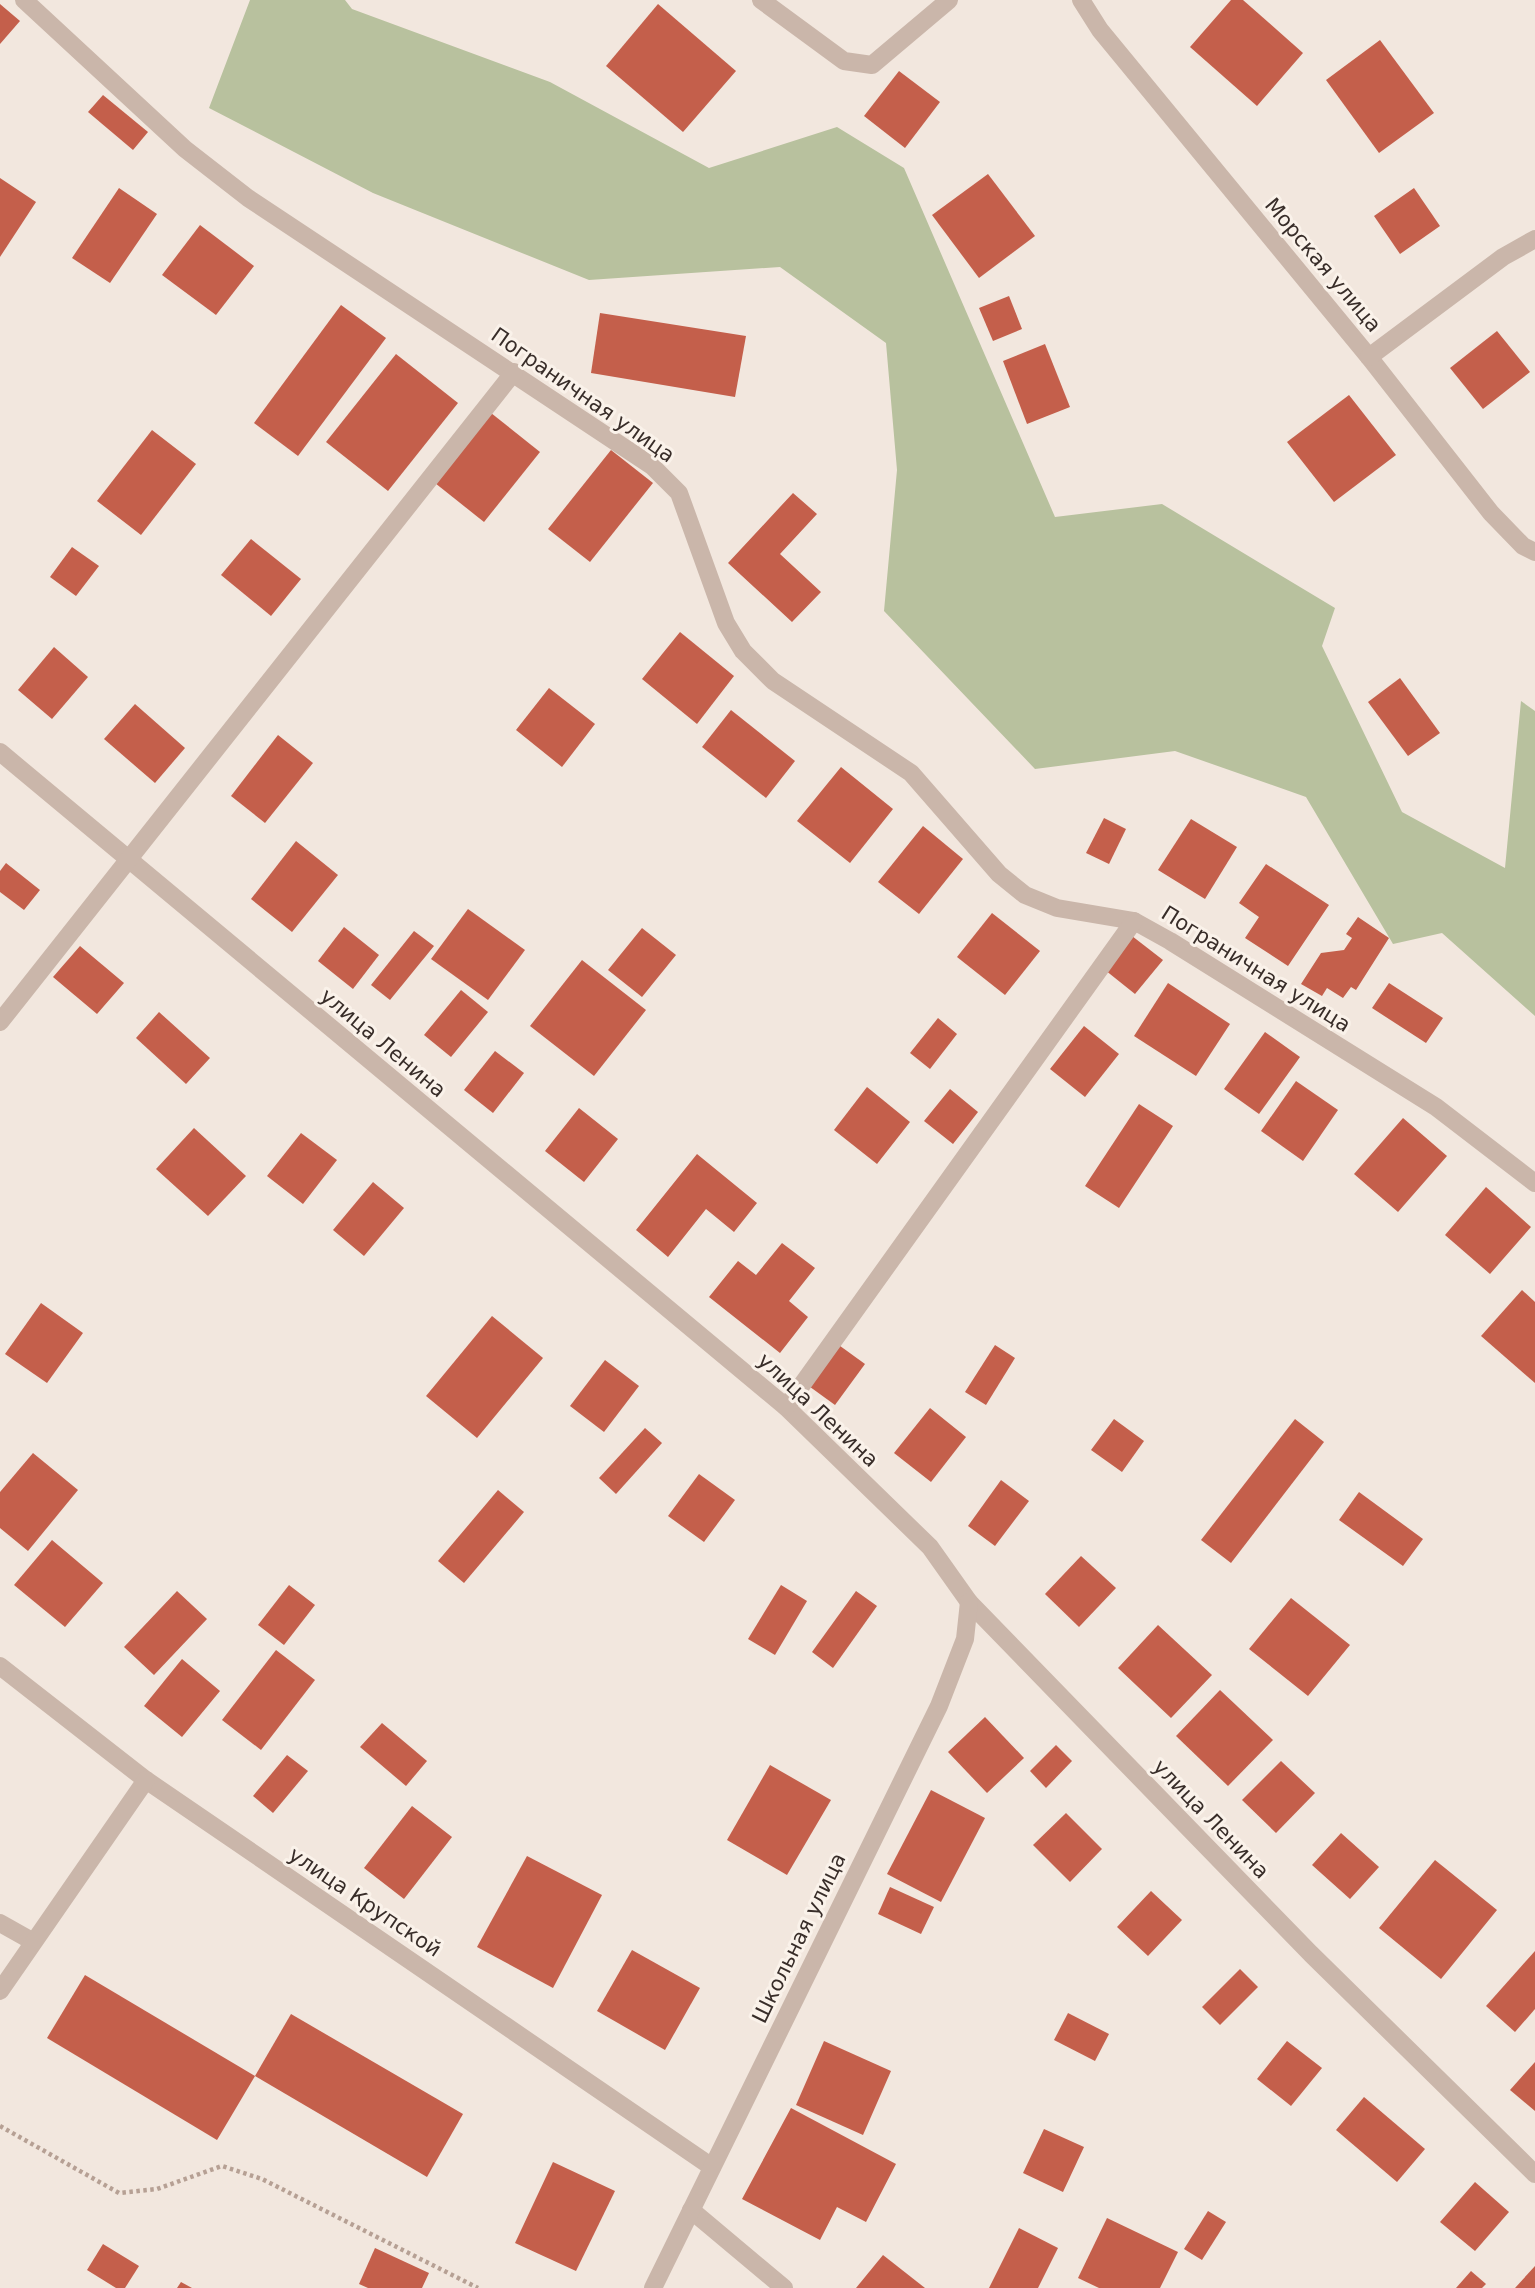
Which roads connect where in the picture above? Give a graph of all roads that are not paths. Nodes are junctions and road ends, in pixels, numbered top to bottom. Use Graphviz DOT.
graph roads {
  1 [pos="24,0"];
  2 [pos="761,0"];
  3 [pos="949,0"];
  4 [pos="1081,0"];
  5 [pos="1535,239"];
  6 [pos="1369,357"];
  7 [pos="514,372"];
  8 [pos="1535,552"];
  9 [pos="0,752"];
  10 [pos="127,860"];
  11 [pos="1134,921"];
  12 [pos="0,1022"];
  13 [pos="1535,1183"];
  14 [pos="786,1408"];
  15 [pos="969,1602"];
  16 [pos="0,1666"];
  17 [pos="146,1780"];
  18 [pos="0,1923"];
  19 [pos="32,1941"];
  20 [pos="0,1991"];
  21 [pos="712,2167"];
  22 [pos="1535,2174"];
  23 [pos="691,2210"];
  24 [pos="653,2288"];
  25 [pos="783,2288"];
  1 -- 7 [label="street, Пограничная улица"];
  2 -- 3 [label="street"];
  4 -- 6 [label="street, Морская улица"];
  5 -- 6 [label="street"];
  6 -- 8 [label="street, Морская улица"];
  7 -- 10 [label="street"];
  7 -- 11 [label="street, Пограничная улица"];
  9 -- 10 [label="street, улица Ленина"];
  10 -- 12 [label="street"];
  10 -- 14 [label="street, улица Ленина"];
  11 -- 13 [label="street, Пограничная улица"];
  11 -- 14 [label="street"];
  14 -- 15 [label="street, улица Ленина"];
  15 -- 21 [label="street, Школьная улица"];
  15 -- 22 [label="street, улица Ленина"];
  16 -- 17 [label="street, улица Крупской"];
  17 -- 19 [label="street"];
  17 -- 21 [label="street, улица Крупской"];
  18 -- 19 [label="street"];
  19 -- 20 [label="street"];
  21 -- 23 [label="street, Школьная улица"];
  23 -- 24 [label="street, Школьная улица"];
  23 -- 25 [label="street"];
}
